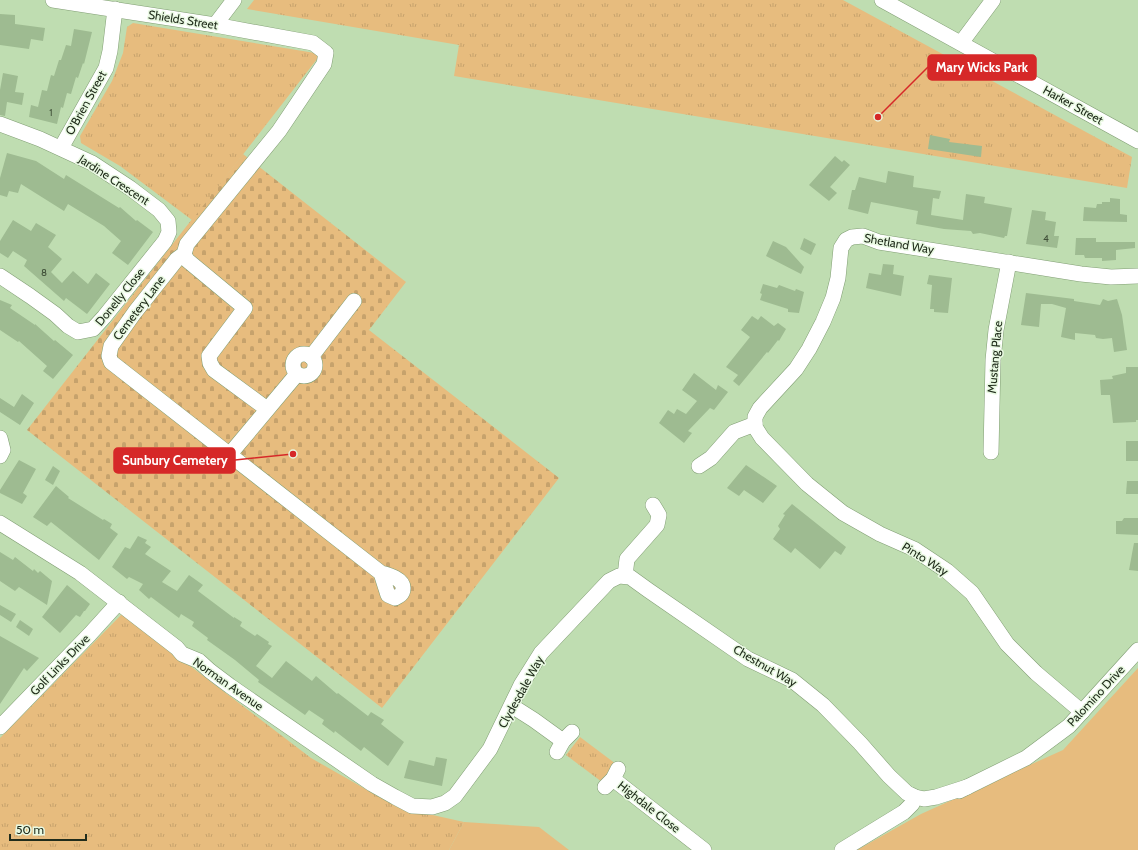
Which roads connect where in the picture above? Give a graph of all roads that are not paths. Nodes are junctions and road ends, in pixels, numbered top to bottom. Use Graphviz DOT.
graph roads {
  1 [pos="53,0"];
  2 [pos="234,0"];
  3 [pos="882,0"];
  4 [pos="993,0"];
  5 [pos="115,9"];
  6 [pos="215,25"];
  7 [pos="313,43"];
  8 [pos="961,43"];
  9 [pos="0,124"];
  10 [pos="1138,141"];
  11 [pos="61,148"];
  12 [pos="169,232"];
  13 [pos="184,254"];
  14 [pos="1009,262"];
  15 [pos="0,276"];
  16 [pos="1138,276"];
  17 [pos="354,301"];
  18 [pos="267,409"];
  19 [pos="755,424"];
  20 [pos="0,438"];
  21 [pos="991,452"];
  22 [pos="230,454"];
  23 [pos="0,456"];
  24 [pos="699,466"];
  25 [pos="653,505"];
  26 [pos="0,523"];
  27 [pos="381,573"];
  28 [pos="625,576"];
  29 [pos="119,602"];
  30 [pos="1138,650"];
  31 [pos="512,706"];
  32 [pos="1082,712"];
  33 [pos="0,727"];
  34 [pos="564,742"];
  35 [pos="612,778"];
  36 [pos="913,801"];
  37 [pos="445,803"];
  38 [pos="704,850"];
  39 [pos="842,850"];
  1 -- 5 [label="street, Shields Street"];
  2 -- 6 [label="street"];
  3 -- 8 [label="street, Harker Street"];
  4 -- 8 [label="street"];
  5 -- 6 [label="street, Shields Street"];
  5 -- 11 [label="street, O'Brien Street"];
  6 -- 7 [label="street, Shields Street"];
  7 -- 13 [label="street, Cemetery Lane"];
  8 -- 10 [label="street, Harker Street"];
  9 -- 11 [label="street, Jardine Crescent"];
  11 -- 12 [label="street, Jardine Crescent"];
  12 -- 15 [label="street, Donelly Close"];
  13 -- 18 [label="street"];
  13 -- 22 [label="street, Cemetery Lane"];
  14 -- 16 [label="street, Shetland Way"];
  14 -- 19 [label="street, Shetland Way"];
  14 -- 21 [label="street, Mustang Place"];
  17 -- 18 [label="street"];
  18 -- 22 [label="street"];
  19 -- 24 [label="street"];
  19 -- 32 [label="street, Pinto Way"];
  20 -- 23 [label="street"];
  22 -- 27 [label="street, Cemetery Lane"];
  25 -- 28 [label="street"];
  26 -- 29 [label="street, Norman Avenue"];
  28 -- 31 [label="street, Clydesdale Way"];
  28 -- 36 [label="street, Chestnut Way"];
  29 -- 33 [label="street, Golf Links Drive"];
  29 -- 37 [label="street, Norman Avenue"];
  30 -- 32 [label="street, Palomino Drive"];
  31 -- 34 [label="street"];
  31 -- 37 [label="street, Clydesdale Way"];
  32 -- 36 [label="street, Palomino Drive"];
  35 -- 38 [label="street, Highdale Close"];
  36 -- 39 [label="street"];
}
